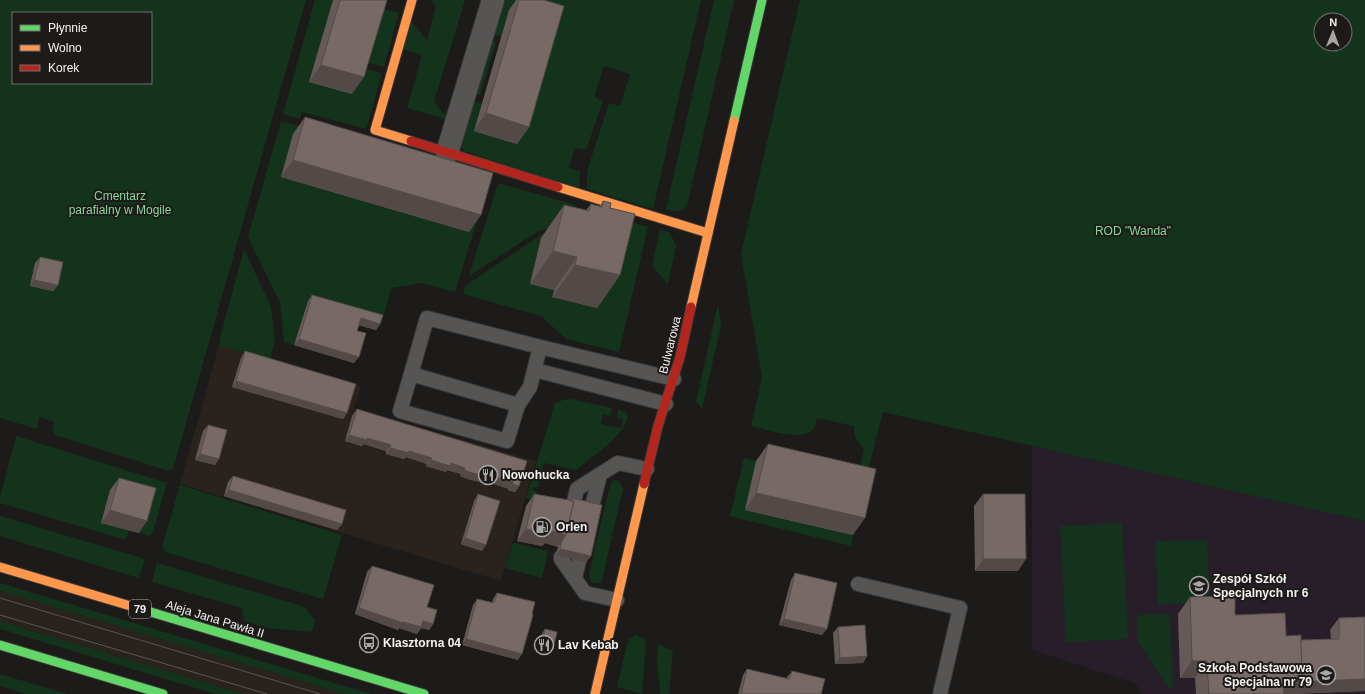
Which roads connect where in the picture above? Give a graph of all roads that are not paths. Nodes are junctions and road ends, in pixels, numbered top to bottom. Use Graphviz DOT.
graph roads {
  1 [pos="412,0"];
  2 [pos="493,0"];
  3 [pos="762,0"];
  4 [pos="447,153"];
  5 [pos="708,232"];
  6 [pos="540,347"];
  7 [pos="534,370"];
  8 [pos="411,374"];
  9 [pos="674,379"];
  10 [pos="666,404"];
  11 [pos="518,405"];
  12 [pos="647,469"];
  13 [pos="600,475"];
  14 [pos="573,506"];
  15 [pos="591,510"];
  16 [pos="561,557"];
  17 [pos="579,561"];
  18 [pos="0,567"];
  19 [pos="575,577"];
  20 [pos="858,584"];
  21 [pos="617,600"];
  22 [pos="0,645"];
  23 [pos="163,694"];
  24 [pos="424,694"];
  25 [pos="595,694"];
  26 [pos="940,694"];
  1 -- 4 [label="street"];
  2 -- 4 [label="street"];
  3 -- 5 [label="street, Bulwarowa"];
  4 -- 5 [label="street"];
  5 -- 9 [label="street, Bulwarowa"];
  6 -- 7 [label="lane"];
  6 -- 8 [label="lane"];
  6 -- 9 [label="lane"];
  7 -- 10 [label="lane"];
  7 -- 11 [label="lane"];
  8 -- 11 [label="lane"];
  8 -- 11 [label="lane"];
  9 -- 10 [label="street, Bulwarowa"];
  10 -- 12 [label="street, Bulwarowa"];
  12 -- 13 [label="lane"];
  12 -- 21 [label="street, Bulwarowa"];
  13 -- 14 [label="lane"];
  13 -- 15 [label="lane"];
  16 -- 19 [label="lane"];
  17 -- 19 [label="lane"];
  18 -- 24 [label="street, Aleja Jana Pawła II / 79"];
  19 -- 21 [label="lane"];
  20 -- 26 [label="lane"];
  21 -- 25 [label="street, Bulwarowa"];
  22 -- 23 [label="street"];
}
